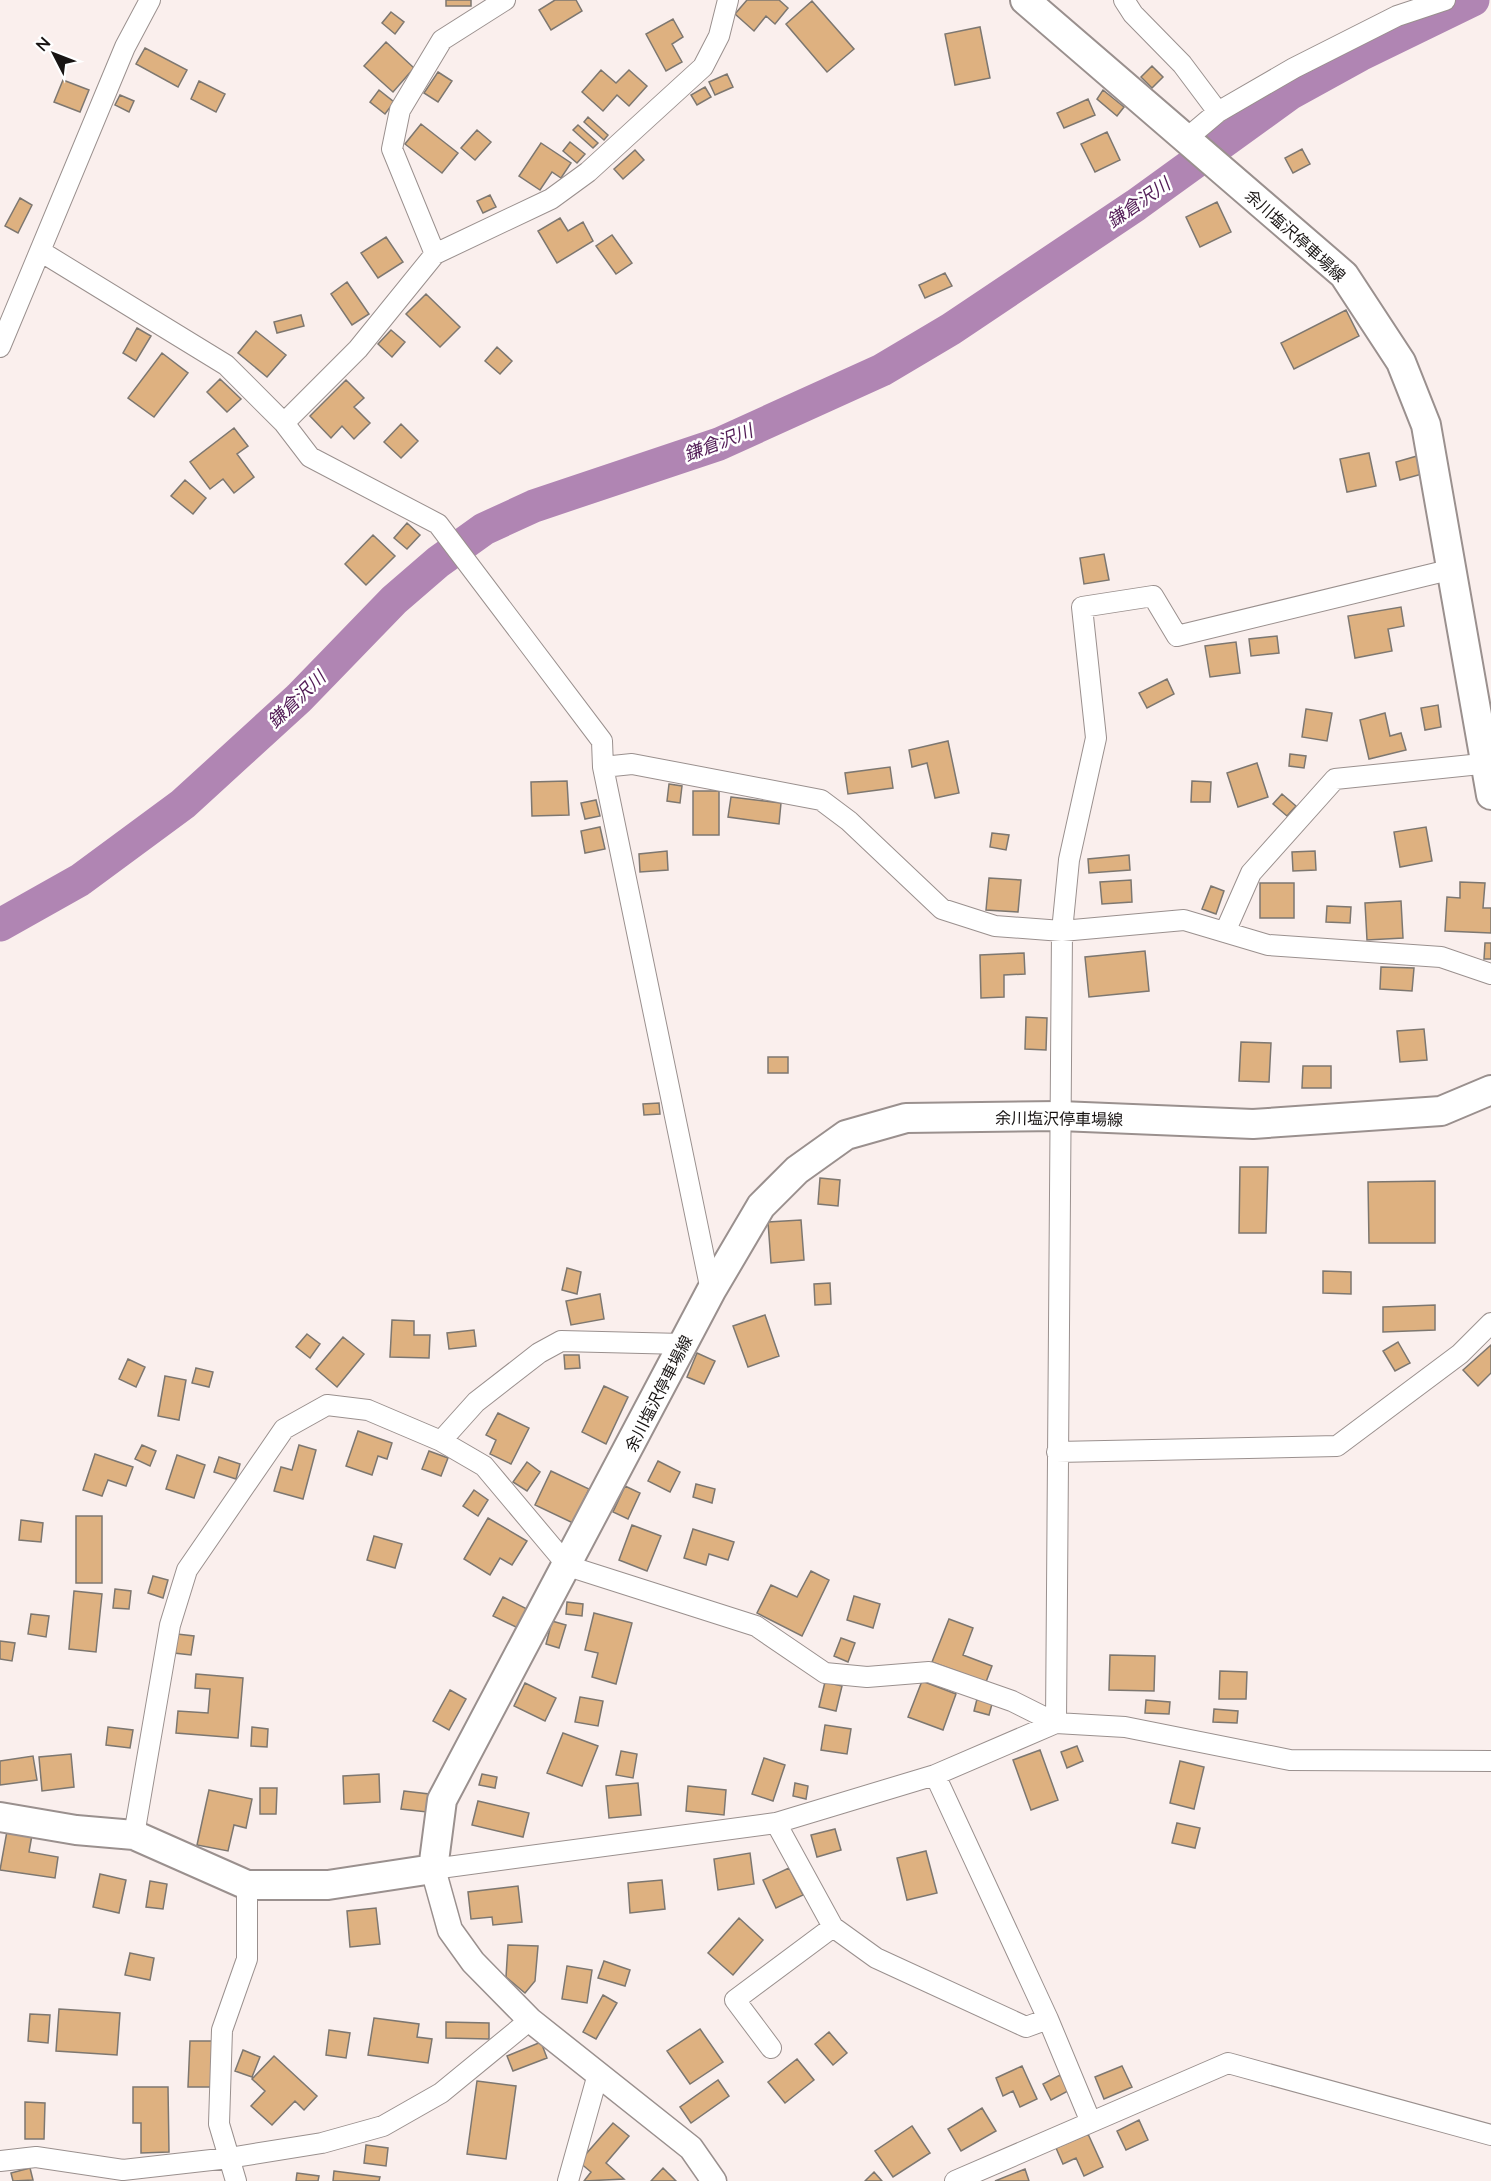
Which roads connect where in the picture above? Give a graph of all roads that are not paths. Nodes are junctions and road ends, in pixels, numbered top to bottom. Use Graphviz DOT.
graph roads {
  1 [pos="150,0"];
  2 [pos="504,0"];
  3 [pos="728,0"];
  4 [pos="1025,0"];
  5 [pos="1124,0"];
  6 [pos="1445,0"];
  7 [pos="1400,8"];
  8 [pos="1218,112"];
  9 [pos="1186,139"];
  10 [pos="40,252"];
  11 [pos="435,254"];
  12 [pos="0,347"];
  13 [pos="284,423"];
  14 [pos="1453,569"];
  15 [pos="1488,764"];
  16 [pos="603,767"];
  17 [pos="1491,795"];
  18 [pos="1062,931"];
  19 [pos="1225,932"];
  20 [pos="1491,974"];
  21 [pos="1491,1091"];
  22 [pos="1060,1116"];
  23 [pos="711,1291"];
  24 [pos="1491,1323"];
  25 [pos="683,1344"];
  26 [pos="441,1441"];
  27 [pos="1057,1452"];
  28 [pos="568,1566"];
  29 [pos="1056,1723"];
  30 [pos="1491,1761"];
  31 [pos="934,1775"];
  32 [pos="0,1816"];
  33 [pos="776,1823"];
  34 [pos="134,1835"];
  35 [pos="433,1869"];
  36 [pos="247,1885"];
  37 [pos="833,1927"];
  38 [pos="1048,2019"];
  39 [pos="530,2020"];
  40 [pos="771,2048"];
  41 [pos="598,2074"];
  42 [pos="1090,2120"];
  43 [pos="1491,2135"];
  44 [pos="229,2158"];
  45 [pos="0,2161"];
  46 [pos="236,2181"];
  47 [pos="568,2181"];
  48 [pos="714,2181"];
  49 [pos="956,2181"];
  1 -- 10 [label="street"];
  2 -- 11 [label="street"];
  3 -- 11 [label="street"];
  4 -- 9 [label="main road, 余川塩沢停車場線"];
  5 -- 8 [label="street"];
  6 -- 7 [label="street"];
  7 -- 8 [label="street"];
  8 -- 9 [label="street"];
  9 -- 14 [label="main road, 余川塩沢停車場線"];
  10 -- 12 [label="street"];
  10 -- 13 [label="street"];
  11 -- 13 [label="street"];
  13 -- 16 [label="street"];
  14 -- 15 [label="main road, 余川塩沢停車場線"];
  14 -- 18 [label="street"];
  15 -- 17 [label="main road, 余川塩沢停車場線"];
  15 -- 19 [label="street"];
  16 -- 18 [label="street"];
  16 -- 23 [label="street"];
  18 -- 19 [label="street"];
  18 -- 22 [label="street"];
  19 -- 20 [label="street"];
  21 -- 22 [label="main road, 余川塩沢停車場線"];
  22 -- 23 [label="main road, 余川塩沢停車場線"];
  22 -- 27 [label="street"];
  23 -- 25 [label="main road, 余川塩沢停車場線"];
  24 -- 27 [label="street"];
  25 -- 26 [label="street"];
  25 -- 28 [label="main road, 余川塩沢停車場線"];
  26 -- 28 [label="street"];
  26 -- 34 [label="street"];
  27 -- 29 [label="street"];
  28 -- 29 [label="street"];
  28 -- 35 [label="main road, 余川塩沢停車場線"];
  29 -- 30 [label="street"];
  29 -- 31 [label="street"];
  31 -- 33 [label="street"];
  31 -- 38 [label="street"];
  32 -- 34 [label="main road"];
  33 -- 35 [label="street"];
  33 -- 37 [label="street"];
  34 -- 36 [label="main road"];
  35 -- 36 [label="main road"];
  35 -- 39 [label="street"];
  36 -- 44 [label="street"];
  37 -- 38 [label="street"];
  37 -- 40 [label="street"];
  38 -- 42 [label="street"];
  39 -- 41 [label="street"];
  39 -- 44 [label="street"];
  41 -- 47 [label="street"];
  41 -- 48 [label="street"];
  42 -- 43 [label="street"];
  42 -- 49 [label="street"];
  44 -- 45 [label="street"];
  44 -- 46 [label="street"];
}
